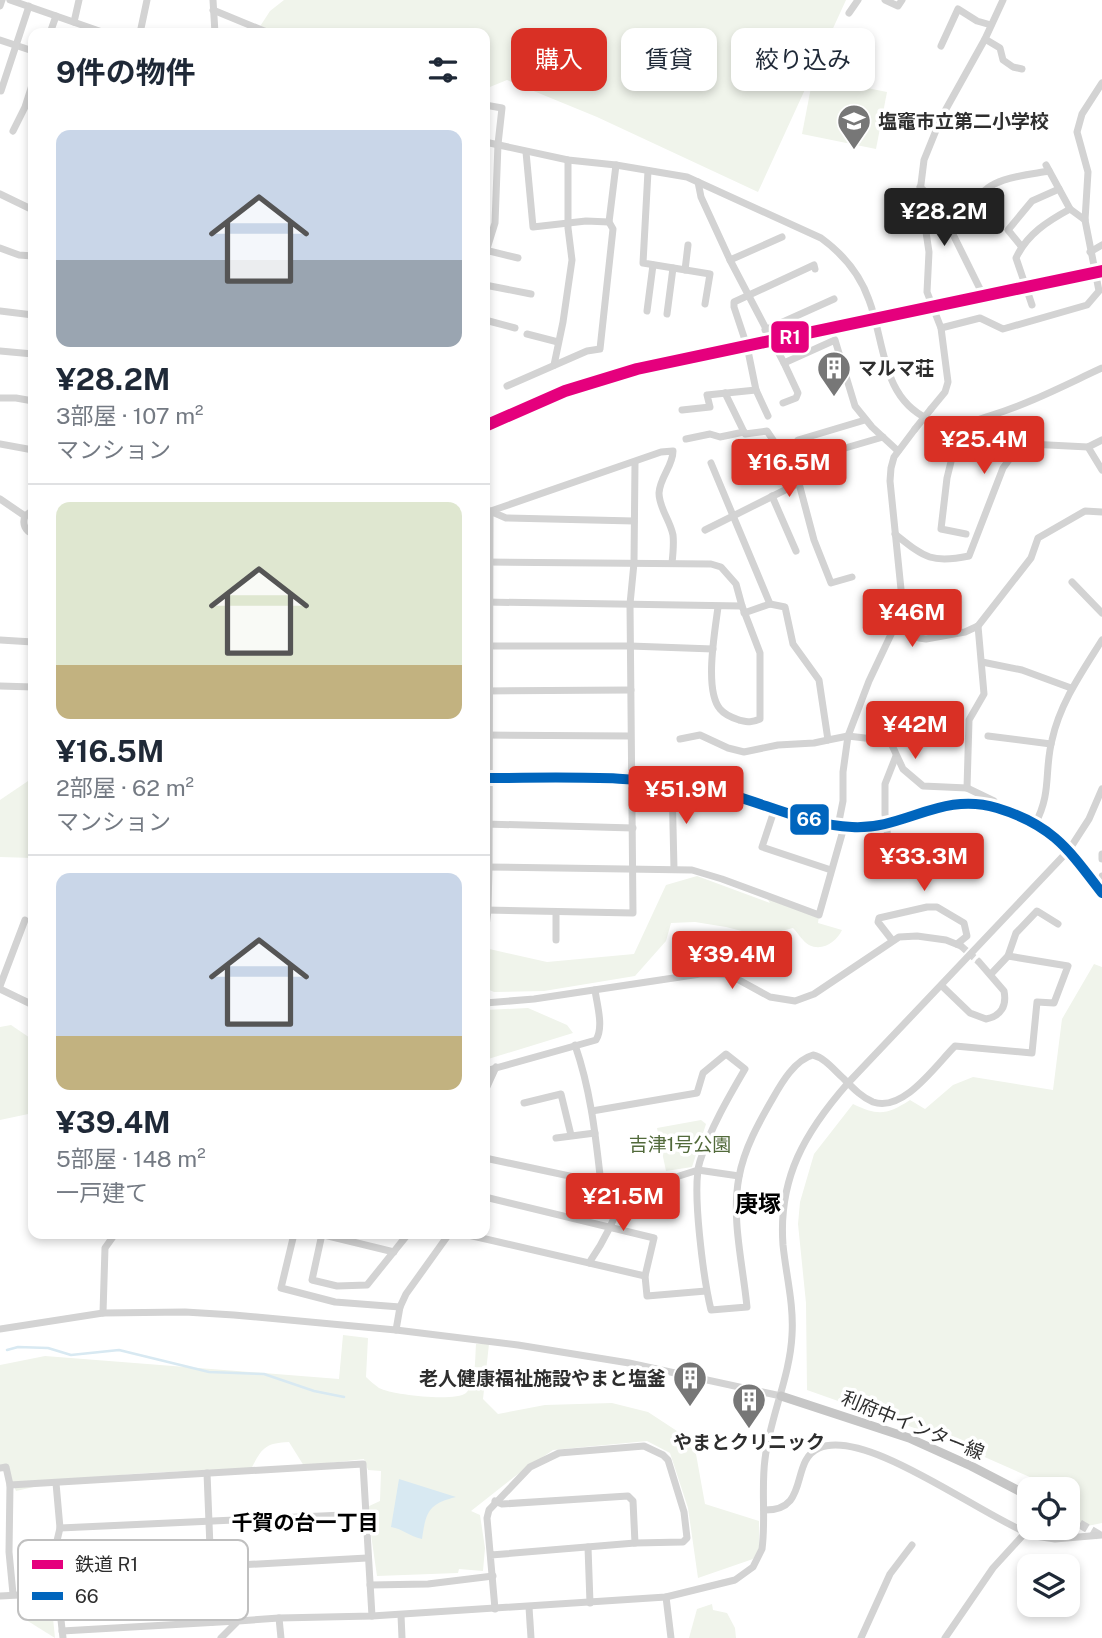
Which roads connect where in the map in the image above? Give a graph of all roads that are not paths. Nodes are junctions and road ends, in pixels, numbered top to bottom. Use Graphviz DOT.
graph roads {
  1 [pos="2,0"];
  2 [pos="10,0"];
  3 [pos="79,0"];
  4 [pos="147,0"];
  5 [pos="213,0"];
  6 [pos="858,0"];
  7 [pos="885,0"];
  8 [pos="902,0"];
  9 [pos="1003,0"];
  10 [pos="0,6"];
  11 [pos="29,6"];
  12 [pos="213,10"];
  13 [pos="849,13"];
  14 [pos="56,16"];
  15 [pos="74,22"];
  16 [pos="991,25"];
  17 [pos="52,28"];
  18 [pos="91,28"];
  19 [pos="140,28"];
  20 [pos="215,28"];
  21 [pos="257,28"];
  22 [pos="985,39"];
  23 [pos="0,40"];
  24 [pos="16,45"];
  25 [pos="941,46"];
  26 [pos="28,49"];
  27 [pos="1023,69"];
  28 [pos="1102,83"];
  29 [pos="1,91"];
  30 [pos="28,94"];
  31 [pos="490,106"];
  32 [pos="13,131"];
  33 [pos="490,143"];
  34 [pos="498,144"];
  35 [pos="526,152"];
  36 [pos="568,160"];
  37 [pos="615,165"];
  38 [pos="648,170"];
  39 [pos="698,182"];
  40 [pos="920,187"];
  41 [pos="1059,189"];
  42 [pos="0,194"];
  43 [pos="979,198"];
  44 [pos="28,208"];
  45 [pos="1070,209"];
  46 [pos="1085,220"];
  47 [pos="609,222"];
  48 [pos="568,223"];
  49 [pos="782,237"];
  50 [pos="490,238"];
  51 [pos="688,245"];
  52 [pos="1102,245"];
  53 [pos="1021,246"];
  54 [pos="0,248"];
  55 [pos="1090,252"];
  56 [pos="490,253"];
  57 [pos="28,256"];
  58 [pos="518,258"];
  59 [pos="730,261"];
  60 [pos="653,265"];
  61 [pos="673,268"];
  62 [pos="816,269"];
  63 [pos="685,270"];
  64 [pos="490,286"];
  65 [pos="531,294"];
  66 [pos="747,295"];
  67 [pos="984,297"];
  68 [pos="834,299"];
  69 [pos="705,304"];
  70 [pos="1032,305"];
  71 [pos="0,311"];
  72 [pos="646,311"];
  73 [pos="28,314"];
  74 [pos="667,314"];
  75 [pos="490,321"];
  76 [pos="516,328"];
  77 [pos="941,328"];
  78 [pos="765,330"];
  79 [pos="527,334"];
  80 [pos="558,342"];
  81 [pos="0,351"];
  82 [pos="28,354"];
  83 [pos="784,363"];
  84 [pos="554,365"];
  85 [pos="1102,368"];
  86 [pos="507,386"];
  87 [pos="756,390"];
  88 [pos="725,393"];
  89 [pos="0,398"];
  90 [pos="28,400"];
  91 [pos="783,403"];
  92 [pos="682,410"];
  93 [pos="768,416"];
  94 [pos="865,420"];
  95 [pos="960,425"];
  96 [pos="744,432"];
  97 [pos="883,437"];
  98 [pos="685,439"];
  99 [pos="798,440"];
  100 [pos="1102,440"];
  101 [pos="0,444"];
  102 [pos="1088,447"];
  103 [pos="28,449"];
  104 [pos="1017,449"];
  105 [pos="835,451"];
  106 [pos="898,451"];
  107 [pos="784,457"];
  108 [pos="635,463"];
  109 [pos="711,463"];
  110 [pos="761,463"];
  111 [pos="1102,470"];
  112 [pos="799,483"];
  113 [pos="772,496"];
  114 [pos="0,499"];
  115 [pos="490,511"];
  116 [pos="1102,512"];
  117 [pos="490,513"];
  118 [pos="28,514"];
  119 [pos="733,515"];
  120 [pos="25,516"];
  121 [pos="634,521"];
  122 [pos="28,530"];
  123 [pos="705,530"];
  124 [pos="895,534"];
  125 [pos="966,534"];
  126 [pos="796,551"];
  127 [pos="490,562"];
  128 [pos="634,563"];
  129 [pos="673,563"];
  130 [pos="852,577"];
  131 [pos="1072,582"];
  132 [pos="490,602"];
  133 [pos="630,604"];
  134 [pos="770,604"];
  135 [pos="718,607"];
  136 [pos="903,609"];
  137 [pos="743,610"];
  138 [pos="1102,613"];
  139 [pos="978,626"];
  140 [pos="0,640"];
  141 [pos="1102,640"];
  142 [pos="28,642"];
  143 [pos="490,646"];
  144 [pos="631,646"];
  145 [pos="713,649"];
  146 [pos="982,662"];
  147 [pos="0,686"];
  148 [pos="28,687"];
  149 [pos="1071,688"];
  150 [pos="631,690"];
  151 [pos="490,691"];
  152 [pos="490,735"];
  153 [pos="631,736"];
  154 [pos="848,736"];
  155 [pos="988,736"];
  156 [pos="680,739"];
  157 [pos="828,740"];
  158 [pos="1051,744"];
  159 [pos="896,756"];
  160 [pos="490,778"];
  161 [pos="632,779"];
  162 [pos="671,783"];
  163 [pos="967,788"];
  164 [pos="1102,789"];
  165 [pos="775,808"];
  166 [pos="997,808"];
  167 [pos="490,824"];
  168 [pos="1035,824"];
  169 [pos="841,826"];
  170 [pos="633,828"];
  171 [pos="1069,850"];
  172 [pos="490,867"];
  173 [pos="674,869"];
  174 [pos="633,870"];
  175 [pos="831,870"];
  176 [pos="892,872"];
  177 [pos="1102,876"];
  178 [pos="1100,891"];
  179 [pos="490,910"];
  180 [pos="556,912"];
  181 [pos="25,920"];
  182 [pos="1058,924"];
  183 [pos="556,940"];
  184 [pos="892,940"];
  185 [pos="1008,957"];
  186 [pos="979,962"];
  187 [pos="991,974"];
  188 [pos="942,986"];
  189 [pos="595,990"];
  190 [pos="1,991"];
  191 [pos="28,1003"];
  192 [pos="490,1003"];
  193 [pos="575,1045"];
  194 [pos="496,1067"];
  195 [pos="490,1069"];
  196 [pos="490,1080"];
  197 [pos="848,1083"];
  198 [pos="524,1103"];
  199 [pos="592,1111"];
  200 [pos="595,1133"];
  201 [pos="571,1135"];
  202 [pos="556,1139"];
  203 [pos="490,1159"];
  204 [pos="698,1170"];
  205 [pos="739,1175"];
  206 [pos="598,1182"];
  207 [pos="625,1189"];
  208 [pos="490,1198"];
  209 [pos="611,1226"];
  210 [pos="111,1239"];
  211 [pos="292,1239"];
  212 [pos="319,1239"];
  213 [pos="341,1239"];
  214 [pos="404,1239"];
  215 [pos="445,1239"];
  216 [pos="486,1239"];
  217 [pos="394,1252"];
  218 [pos="590,1263"];
  219 [pos="645,1276"];
  220 [pos="706,1291"];
  221 [pos="400,1307"];
  222 [pos="103,1313"];
  223 [pos="0,1329"];
  224 [pos="396,1330"];
  225 [pos="781,1395"];
  226 [pos="0,1468"];
  227 [pos="207,1473"];
  228 [pos="56,1483"];
  229 [pos="9,1485"];
  230 [pos="1017,1490"];
  231 [pos="495,1501"];
  232 [pos="764,1510"];
  233 [pos="366,1514"];
  234 [pos="209,1523"];
  235 [pos="60,1528"];
  236 [pos="1017,1529"];
  237 [pos="1102,1535"];
  238 [pos="1080,1537"];
  239 [pos="57,1540"];
  240 [pos="210,1540"];
  241 [pos="1019,1540"];
  242 [pos="635,1543"];
  243 [pos="912,1545"];
  244 [pos="588,1548"];
  245 [pos="4,1552"];
  246 [pos="491,1555"];
  247 [pos="367,1558"];
  248 [pos="248,1564"];
  249 [pos="493,1576"];
  250 [pos="370,1585"];
  251 [pos="13,1594"];
  252 [pos="18,1594"];
  253 [pos="0,1596"];
  254 [pos="666,1597"];
  255 [pos="590,1603"];
  256 [pos="529,1607"];
  257 [pos="495,1609"];
  258 [pos="401,1615"];
  259 [pos="372,1616"];
  260 [pos="279,1618"];
  261 [pos="238,1621"];
  262 [pos="213,1622"];
  263 [pos="62,1634"];
  264 [pos="222,1638"];
  265 [pos="281,1638"];
  266 [pos="402,1638"];
  267 [pos="531,1638"];
  268 [pos="671,1638"];
  269 [pos="861,1638"];
  270 [pos="945,1638"];
  1 -- 10 [label="street"];
  2 -- 11 [label="street"];
  3 -- 15 [label="street"];
  4 -- 19 [label="street"];
  5 -- 12 [label="street"];
  6 -- 13 [label="street"];
  7 -- 8 [label="street"];
  9 -- 16 [label="street"];
  11 -- 14 [label="street"];
  11 -- 24 [label="street"];
  12 -- 20 [label="street"];
  12 -- 21 [label="street"];
  14 -- 15 [label="street"];
  14 -- 17 [label="street"];
  15 -- 18 [label="street"];
  16 -- 22 [label="street"];
  16 -- 25 [label="street"];
  22 -- 27 [label="street"];
  22 -- 40 [label="street"];
  23 -- 24 [label="street"];
  24 -- 26 [label="street"];
  24 -- 29 [label="street"];
  28 -- 46 [label="street"];
  30 -- 32 [label="street"];
  31 -- 34 [label="street"];
  33 -- 34 [label="street"];
  34 -- 35 [label="street"];
  34 -- 50 [label="street"];
  35 -- 36 [label="street"];
  35 -- 48 [label="street"];
  36 -- 37 [label="street"];
  36 -- 48 [label="street"];
  37 -- 38 [label="street"];
  37 -- 47 [label="street"];
  38 -- 39 [label="street"];
  38 -- 60 [label="street"];
  39 -- 59 [label="street"];
  39 -- 95 [label="street"];
  40 -- 67 [label="street"];
  40 -- 77 [label="street"];
  41 -- 43 [label="street"];
  41 -- 45 [label="street"];
  41 -- 53 [label="street"];
  42 -- 44 [label="street"];
  45 -- 46 [label="street"];
  45 -- 53 [label="street"];
  46 -- 55 [label="street"];
  47 -- 48 [label="street"];
  47 -- 84 [label="street"];
  48 -- 80 [label="street"];
  49 -- 59 [label="street"];
  51 -- 63 [label="street"];
  52 -- 55 [label="street"];
  53 -- 70 [label="street"];
  54 -- 57 [label="street"];
  55 -- 77 [label="street"];
  56 -- 58 [label="street"];
  59 -- 66 [label="street"];
  60 -- 61 [label="street"];
  60 -- 72 [label="street"];
  61 -- 63 [label="street"];
  61 -- 74 [label="street"];
  62 -- 66 [label="street"];
  63 -- 69 [label="street"];
  64 -- 65 [label="street"];
  66 -- 78 [label="street"];
  66 -- 87 [label="street"];
  68 -- 78 [label="street"];
  71 -- 73 [label="street"];
  75 -- 76 [label="street"];
  77 -- 106 [label="street, bridge"];
  78 -- 83 [label="street"];
  79 -- 80 [label="street"];
  80 -- 84 [label="street"];
  81 -- 82 [label="street"];
  83 -- 91 [label="street"];
  83 -- 94 [label="street"];
  84 -- 86 [label="street"];
  85 -- 95 [label="street"];
  87 -- 88 [label="street"];
  87 -- 93 [label="street"];
  88 -- 92 [label="street"];
  88 -- 96 [label="street"];
  89 -- 90 [label="street"];
  94 -- 97 [label="street"];
  94 -- 99 [label="street"];
  95 -- 104 [label="street"];
  95 -- 125 [label="street"];
  96 -- 98 [label="street"];
  96 -- 107 [label="street"];
  97 -- 105 [label="street"];
  97 -- 106 [label="street"];
  100 -- 102 [label="street"];
  101 -- 103 [label="street"];
  102 -- 104 [label="street"];
  102 -- 111 [label="street"];
  104 -- 124 [label="street"];
  106 -- 124 [label="street"];
  107 -- 110 [label="street"];
  107 -- 112 [label="street"];
  108 -- 115 [label="street"];
  108 -- 121 [label="street"];
  108 -- 129 [label="street"];
  109 -- 119 [label="street"];
  112 -- 113 [label="street"];
  112 -- 130 [label="street"];
  113 -- 119 [label="street"];
  113 -- 126 [label="street"];
  114 -- 120 [label="street"];
  116 -- 139 [label="street"];
  117 -- 121 [label="street"];
  118 -- 120 [label="street"];
  119 -- 123 [label="street"];
  119 -- 134 [label="street"];
  120 -- 122 [label="street"];
  121 -- 128 [label="street"];
  124 -- 136 [label="street"];
  127 -- 128 [label="street"];
  128 -- 129 [label="street"];
  128 -- 133 [label="street"];
  129 -- 137 [label="street"];
  131 -- 138 [label="street"];
  132 -- 133 [label="street"];
  133 -- 135 [label="street"];
  133 -- 144 [label="street"];
  134 -- 137 [label="street"];
  134 -- 157 [label="street"];
  135 -- 137 [label="street"];
  135 -- 145 [label="street"];
  136 -- 139 [label="street"];
  136 -- 154 [label="street"];
  137 -- 145 [label="street"];
  139 -- 146 [label="street"];
  140 -- 142 [label="street"];
  141 -- 149 [label="street"];
  143 -- 144 [label="street"];
  144 -- 145 [label="street"];
  144 -- 150 [label="street"];
  146 -- 149 [label="street"];
  146 -- 163 [label="street"];
  147 -- 148 [label="street"];
  149 -- 158 [label="street"];
  150 -- 151 [label="street"];
  150 -- 153 [label="street"];
  152 -- 153 [label="street"];
  153 -- 161 [label="street"];
  154 -- 157 [label="street"];
  154 -- 159 [label="street"];
  154 -- 169 [label="street"];
  155 -- 158 [label="street"];
  156 -- 157 [label="street"];
  158 -- 168 [label="street"];
  159 -- 163 [label="street"];
  159 -- 176 [label="street"];
  160 -- 161 [label="street"];
  161 -- 162 [label="street"];
  161 -- 170 [label="street"];
  162 -- 165 [label="street"];
  162 -- 173 [label="street"];
  163 -- 166 [label="street"];
  164 -- 171 [label="street"];
  165 -- 169 [label="street"];
  165 -- 175 [label="street"];
  166 -- 168 [label="street"];
  166 -- 169 [label="street, bridge"];
  167 -- 170 [label="street"];
  168 -- 171 [label="street"];
  169 -- 175 [label="street"];
  170 -- 174 [label="street"];
  171 -- 178 [label="street"];
  171 -- 188 [label="street"];
  172 -- 174 [label="street"];
  173 -- 174 [label="street"];
  173 -- 175 [label="street"];
  174 -- 180 [label="street"];
  177 -- 178 [label="street"];
  179 -- 180 [label="street"];
  180 -- 183 [label="street"];
  181 -- 190 [label="street"];
  182 -- 185 [label="street"];
  184 -- 184 [label="street"];
  184 -- 189 [label="street"];
  185 -- 187 [label="street"];
  185 -- 197 [label="street"];
  186 -- 187 [label="street"];
  187 -- 188 [label="street"];
  188 -- 197 [label="street"];
  189 -- 192 [label="street"];
  189 -- 193 [label="street"];
  190 -- 191 [label="street"];
  193 -- 194 [label="street"];
  193 -- 199 [label="street"];
  194 -- 195 [label="street"];
  194 -- 196 [label="street"];
  197 -- 205 [label="street"];
  197 -- 225 [label="street"];
  198 -- 201 [label="street"];
  199 -- 200 [label="street"];
  199 -- 204 [label="street"];
  200 -- 201 [label="street"];
  200 -- 206 [label="street"];
  201 -- 202 [label="street"];
  203 -- 206 [label="street"];
  204 -- 205 [label="street"];
  204 -- 207 [label="street"];
  204 -- 220 [label="street"];
  205 -- 220 [label="street"];
  206 -- 207 [label="street"];
  207 -- 209 [label="street"];
  208 -- 209 [label="street"];
  209 -- 218 [label="street"];
  209 -- 219 [label="street"];
  210 -- 222 [label="street"];
  211 -- 221 [label="street"];
  212 -- 217 [label="street"];
  213 -- 217 [label="street"];
  214 -- 217 [label="street"];
  215 -- 221 [label="street"];
  216 -- 218 [label="street"];
  218 -- 219 [label="street"];
  219 -- 220 [label="street"];
  221 -- 224 [label="street"];
  222 -- 223 [label="street"];
  222 -- 224 [label="street"];
  224 -- 225 [label="street"];
  225 -- 230 [label="main road, 利府中インター線"];
  225 -- 232 [label="street"];
  226 -- 229 [label="street"];
  227 -- 228 [label="street"];
  227 -- 233 [label="street"];
  227 -- 234 [label="street"];
  228 -- 229 [label="street"];
  228 -- 235 [label="street"];
  229 -- 245 [label="street"];
  231 -- 242 [label="street"];
  231 -- 242 [label="street"];
  231 -- 246 [label="street"];
  232 -- 236 [label="street"];
  232 -- 254 [label="street"];
  233 -- 234 [label="street"];
  233 -- 247 [label="street"];
  234 -- 235 [label="street"];
  234 -- 240 [label="street"];
  235 -- 239 [label="street"];
  237 -- 238 [label="street"];
  241 -- 270 [label="street"];
  242 -- 244 [label="street"];
  243 -- 269 [label="street"];
  244 -- 246 [label="street"];
  244 -- 255 [label="street"];
  245 -- 251 [label="street"];
  246 -- 249 [label="street"];
  247 -- 248 [label="street"];
  247 -- 250 [label="street"];
  249 -- 250 [label="street"];
  249 -- 257 [label="street"];
  250 -- 259 [label="street"];
  251 -- 252 [label="street"];
  251 -- 253 [label="street"];
  254 -- 255 [label="street"];
  254 -- 268 [label="street"];
  255 -- 256 [label="street"];
  256 -- 257 [label="street"];
  256 -- 267 [label="street"];
  257 -- 258 [label="street"];
  258 -- 259 [label="street"];
  258 -- 266 [label="street"];
  259 -- 260 [label="street"];
  260 -- 261 [label="street"];
  260 -- 265 [label="street"];
  261 -- 262 [label="street"];
  261 -- 264 [label="street"];
  262 -- 263 [label="street"];
}
